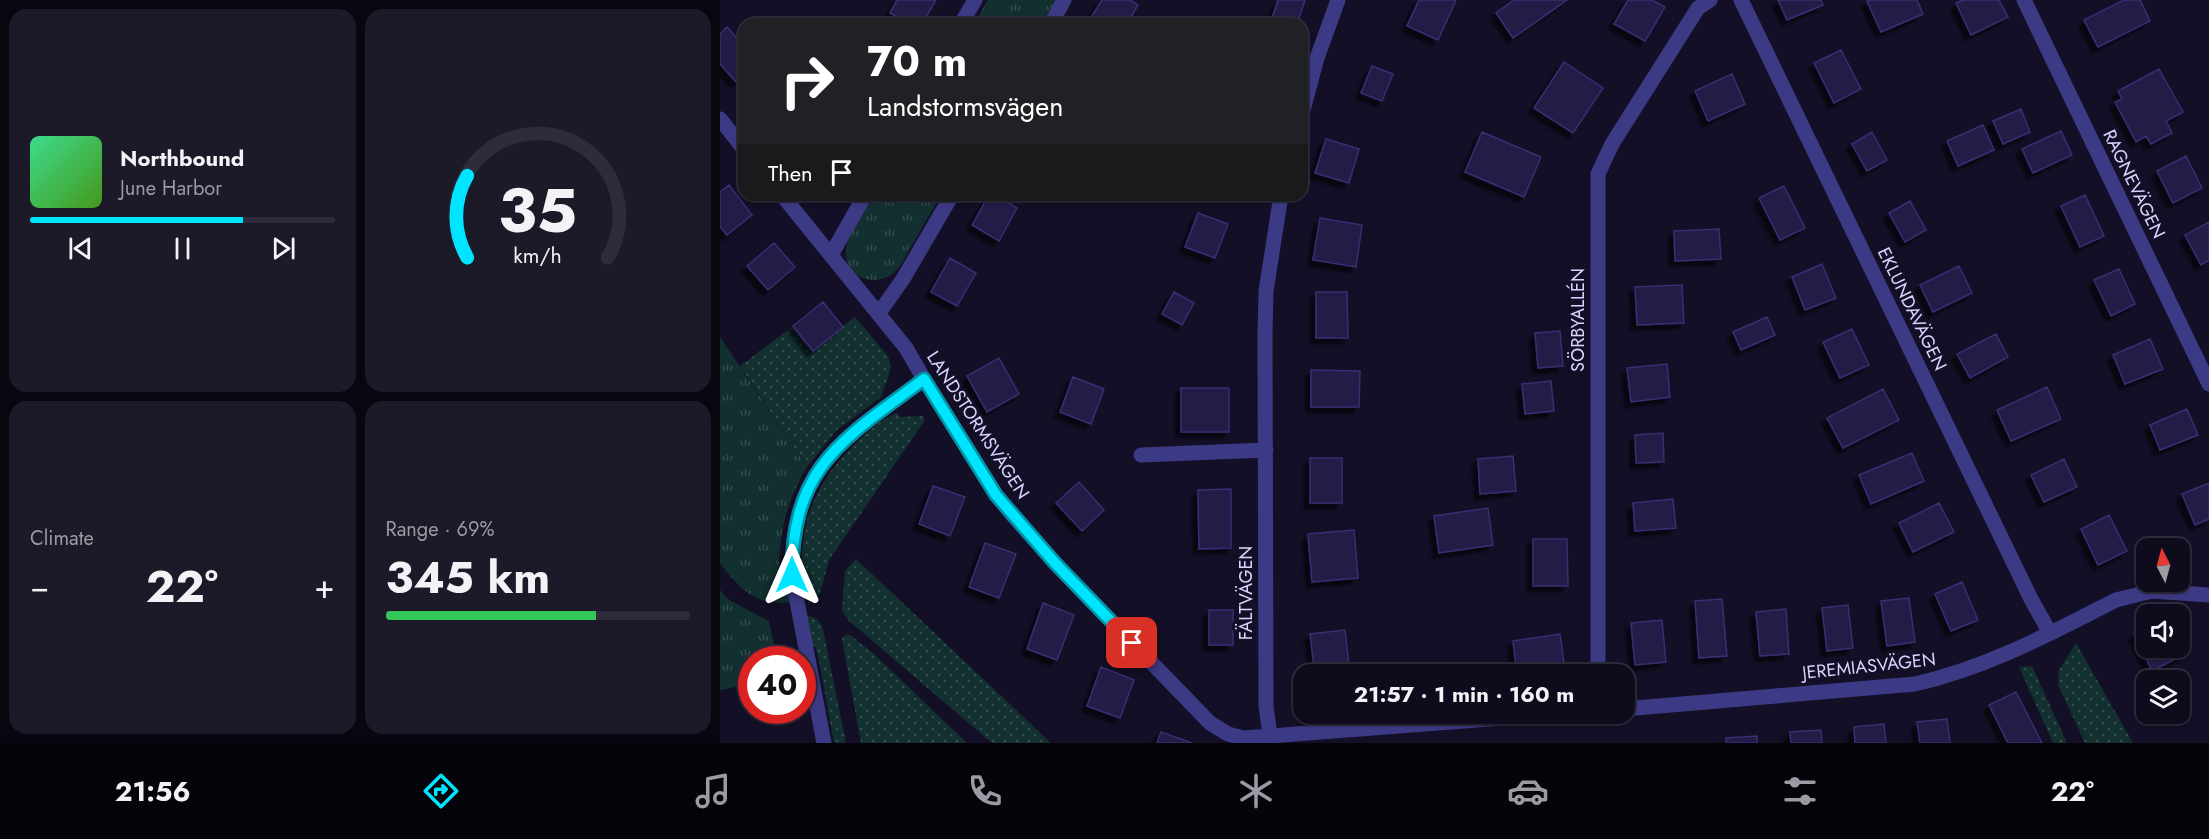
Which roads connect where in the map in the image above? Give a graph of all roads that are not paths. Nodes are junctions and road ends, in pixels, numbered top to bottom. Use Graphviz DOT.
graph roads {
  1 [pos="975,0"];
  2 [pos="1064,0"];
  3 [pos="1338,0"];
  4 [pos="1710,0"];
  5 [pos="1741,0"];
  6 [pos="2024,0"];
  7 [pos="964,18"];
  8 [pos="1054,18"];
  9 [pos="1308,92"];
  10 [pos="720,119"];
  11 [pos="738,142"];
  12 [pos="787,201"];
  13 [pos="862,201"];
  14 [pos="948,201"];
  15 [pos="1280,201"];
  16 [pos="831,255"];
  17 [pos="879,314"];
  18 [pos="924,379"];
  19 [pos="2209,384"];
  20 [pos="1266,450"];
  21 [pos="1141,455"];
  22 [pos="2209,595"];
  23 [pos="2050,633"];
  24 [pos="1598,664"];
  25 [pos="1635,708"];
  26 [pos="1420,724"];
  27 [pos="1270,735"];
  28 [pos="824,743"];
  1 -- 7 [label="street"];
  2 -- 8 [label="street"];
  3 -- 9 [label="street"];
  4 -- 24 [label="street, SÖRBYALLÉN"];
  5 -- 23 [label="street, EKLUNDAVÄGEN"];
  6 -- 19 [label="street, RAGNEVÄGEN"];
  10 -- 11 [label="street"];
  12 -- 16 [label="street, LANDSTORMSVÄGEN"];
  13 -- 16 [label="street"];
  14 -- 17 [label="street"];
  15 -- 20 [label="street, FÄLTVÄGEN"];
  16 -- 17 [label="street, LANDSTORMSVÄGEN"];
  17 -- 18 [label="street, LANDSTORMSVÄGEN"];
  18 -- 27 [label="street, LANDSTORMSVÄGEN"];
  18 -- 28 [label="street"];
  20 -- 21 [label="street"];
  20 -- 27 [label="street, FÄLTVÄGEN"];
  22 -- 23 [label="street, JEREMIASVÄGEN"];
  23 -- 25 [label="street, JEREMIASVÄGEN"];
  26 -- 27 [label="street"];
}
